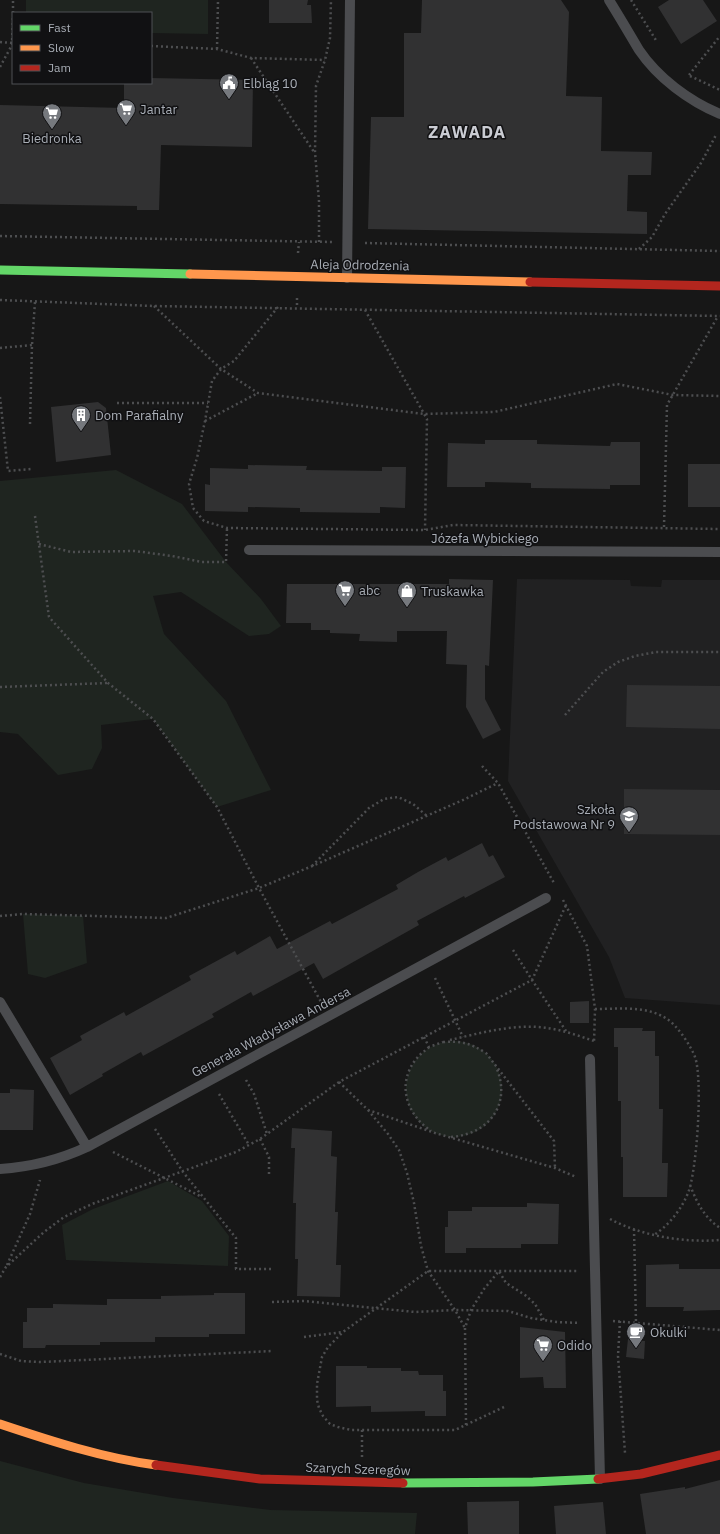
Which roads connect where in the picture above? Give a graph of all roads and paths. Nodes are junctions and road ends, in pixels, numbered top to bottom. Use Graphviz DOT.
graph roads {
  1 [pos="14,0"];
  2 [pos="218,0"];
  3 [pos="331,0"];
  4 [pos="350,0"];
  5 [pos="609,0"];
  6 [pos="631,0"];
  7 [pos="13,12"];
  8 [pos="720,36"];
  9 [pos="0,42"];
  10 [pos="12,43"];
  11 [pos="12,45"];
  12 [pos="152,46"];
  13 [pos="660,46"];
  14 [pos="217,49"];
  15 [pos="251,58"];
  16 [pos="325,60"];
  17 [pos="0,67"];
  18 [pos="684,72"];
  19 [pos="689,75"];
  20 [pos="720,90"];
  21 [pos="720,114"];
  22 [pos="716,135"];
  23 [pos="315,152"];
  24 [pos="0,236"];
  25 [pos="299,242"];
  26 [pos="319,242"];
  27 [pos="347,243"];
  28 [pos="639,249"];
  29 [pos="720,250"];
  30 [pos="297,258"];
  31 [pos="0,270"];
  32 [pos="347,278"];
  33 [pos="720,286"];
  34 [pos="0,300"];
  35 [pos="35,302"];
  36 [pos="154,306"];
  37 [pos="278,307"];
  38 [pos="365,310"];
  39 [pos="719,316"];
  40 [pos="32,345"];
  41 [pos="0,348"];
  42 [pos="221,369"];
  43 [pos="258,393"];
  44 [pos="673,395"];
  45 [pos="720,396"];
  46 [pos="0,397"];
  47 [pos="117,403"];
  48 [pos="208,403"];
  49 [pos="424,414"];
  50 [pos="205,421"];
  51 [pos="30,424"];
  52 [pos="31,469"];
  53 [pos="35,516"];
  54 [pos="664,527"];
  55 [pos="227,528"];
  56 [pos="720,529"];
  57 [pos="425,530"];
  58 [pos="39,544"];
  59 [pos="249,550"];
  60 [pos="720,552"];
  61 [pos="720,652"];
  62 [pos="108,683"];
  63 [pos="0,687"];
  64 [pos="565,715"];
  65 [pos="482,766"];
  66 [pos="498,783"];
  67 [pos="427,816"];
  68 [pos="310,867"];
  69 [pos="556,886"];
  70 [pos="259,888"];
  71 [pos="561,896"];
  72 [pos="546,898"];
  73 [pos="566,905"];
  74 [pos="0,916"];
  75 [pos="514,950"];
  76 [pos="426,963"];
  77 [pos="532,980"];
  78 [pos="0,1002"];
  79 [pos="321,1003"];
  80 [pos="595,1009"];
  81 [pos="456,1020"];
  82 [pos="566,1032"];
  83 [pos="424,1037"];
  84 [pos="463,1037"];
  85 [pos="594,1041"];
  86 [pos="443,1042"];
  87 [pos="429,1047"];
  88 [pos="590,1059"];
  89 [pos="495,1064"];
  90 [pos="238,1065"];
  91 [pos="212,1079"];
  92 [pos="339,1082"];
  93 [pos="368,1110"];
  94 [pos="146,1115"];
  95 [pos="435,1133"];
  96 [pos="267,1134"];
  97 [pos="449,1137"];
  98 [pos="260,1139"];
  99 [pos="91,1145"];
  100 [pos="249,1145"];
  101 [pos="46,1163"];
  102 [pos="555,1168"];
  103 [pos="0,1169"];
  104 [pos="183,1172"];
  105 [pos="269,1174"];
  106 [pos="166,1178"];
  107 [pos="593,1184"];
  108 [pos="690,1184"];
  109 [pos="202,1197"];
  110 [pos="593,1209"];
  111 [pos="720,1228"];
  112 [pos="634,1229"];
  113 [pos="654,1235"];
  114 [pos="720,1240"];
  115 [pos="6,1267"];
  116 [pos="271,1269"];
  117 [pos="428,1271"];
  118 [pos="499,1271"];
  119 [pos="595,1271"];
  120 [pos="0,1277"];
  121 [pos="272,1302"];
  122 [pos="377,1308"];
  123 [pos="455,1310"];
  124 [pos="471,1310"];
  125 [pos="544,1320"];
  126 [pos="596,1321"];
  127 [pos="620,1321"];
  128 [pos="636,1323"];
  129 [pos="465,1328"];
  130 [pos="720,1330"];
  131 [pos="343,1332"];
  132 [pos="304,1337"];
  133 [pos="273,1351"];
  134 [pos="0,1354"];
  135 [pos="504,1407"];
  136 [pos="0,1424"];
  137 [pos="466,1425"];
  138 [pos="362,1430"];
  139 [pos="720,1455"];
  140 [pos="625,1458"];
  141 [pos="362,1461"];
  142 [pos="600,1479"];
  1 -- 7 [label="path"];
  2 -- 14 [label="path"];
  3 -- 16 [label="path"];
  4 -- 27 [label="lane"];
  5 -- 21 [label="lane"];
  6 -- 13 [label="path"];
  8 -- 19 [label="path"];
  9 -- 10 [label="path"];
  11 -- 17 [label="path"];
  12 -- 14 [label="path"];
  14 -- 15 [label="path"];
  15 -- 16 [label="path"];
  15 -- 23 [label="path"];
  16 -- 23 [label="path"];
  18 -- 19 [label="path"];
  19 -- 20 [label="path"];
  22 -- 28 [label="path"];
  23 -- 26 [label="path"];
  24 -- 25 [label="path"];
  25 -- 26 [label="path"];
  25 -- 30 [label="path"];
  26 -- 27 [label="path"];
  27 -- 28 [label="path"];
  27 -- 32 [label="lane"];
  28 -- 29 [label="path"];
  31 -- 32 [label="street, Aleja Odrodzenia"];
  32 -- 33 [label="street, Aleja Odrodzenia"];
  34 -- 35 [label="path"];
  35 -- 36 [label="path"];
  35 -- 40 [label="path"];
  36 -- 37 [label="path"];
  36 -- 42 [label="path"];
  37 -- 38 [label="path"];
  37 -- 42 [label="path"];
  38 -- 39 [label="path"];
  38 -- 49 [label="path"];
  39 -- 44 [label="path"];
  40 -- 41 [label="path"];
  40 -- 51 [label="path"];
  42 -- 43 [label="path"];
  42 -- 48 [label="path"];
  43 -- 49 [label="path"];
  43 -- 50 [label="path"];
  44 -- 45 [label="path"];
  44 -- 49 [label="path"];
  44 -- 54 [label="path"];
  46 -- 52 [label="path"];
  47 -- 48 [label="path"];
  48 -- 50 [label="path"];
  49 -- 57 [label="path"];
  50 -- 55 [label="path"];
  53 -- 58 [label="path"];
  54 -- 56 [label="path"];
  54 -- 57 [label="path"];
  55 -- 57 [label="path"];
  55 -- 58 [label="path"];
  58 -- 62 [label="path"];
  59 -- 60 [label="lane, Józefa Wybickiego"];
  61 -- 64 [label="path"];
  62 -- 63 [label="path"];
  62 -- 70 [label="path"];
  65 -- 66 [label="path"];
  66 -- 67 [label="path"];
  66 -- 69 [label="path"];
  67 -- 68 [label="path"];
  67 -- 68 [label="path"];
  68 -- 70 [label="path"];
  70 -- 74 [label="path"];
  70 -- 79 [label="path"];
  71 -- 73 [label="path"];
  72 -- 76 [label="lane, Generała Władysława Andersa"];
  73 -- 77 [label="path"];
  73 -- 80 [label="path"];
  75 -- 77 [label="path"];
  76 -- 81 [label="path"];
  76 -- 90 [label="lane, Generała Władysława Andersa"];
  77 -- 81 [label="path"];
  77 -- 82 [label="path"];
  78 -- 99 [label="lane"];
  80 -- 85 [label="path"];
  80 -- 108 [label="path"];
  81 -- 83 [label="path"];
  81 -- 84 [label="path"];
  82 -- 84 [label="path"];
  82 -- 85 [label="path"];
  83 -- 87 [label="path"];
  83 -- 92 [label="path"];
  84 -- 86 [label="path"];
  85 -- 88 [label="path"];
  86 -- 87 [label="path"];
  86 -- 89 [label="path"];
  87 -- 95 [label="path"];
  88 -- 107 [label="lane"];
  89 -- 97 [label="path"];
  89 -- 102 [label="path"];
  90 -- 91 [label="lane, Generała Władysława Andersa"];
  90 -- 96 [label="path"];
  91 -- 94 [label="lane, Generała Władysława Andersa"];
  91 -- 100 [label="path"];
  92 -- 93 [label="path"];
  92 -- 96 [label="path"];
  93 -- 95 [label="path"];
  93 -- 117 [label="path"];
  94 -- 99 [label="lane, Generała Władysława Andersa"];
  94 -- 104 [label="path"];
  95 -- 97 [label="path"];
  96 -- 98 [label="path"];
  97 -- 102 [label="path"];
  98 -- 100 [label="path"];
  98 -- 105 [label="path"];
  99 -- 101 [label="lane, Generała Władysława Andersa"];
  99 -- 106 [label="path"];
  100 -- 104 [label="path"];
  101 -- 103 [label="lane, Generała Władysława Andersa"];
  101 -- 115 [label="path"];
  102 -- 107 [label="path"];
  104 -- 106 [label="path"];
  104 -- 109 [label="path"];
  106 -- 109 [label="path"];
  106 -- 115 [label="path"];
  107 -- 110 [label="lane"];
  108 -- 111 [label="path"];
  108 -- 113 [label="path"];
  109 -- 116 [label="path"];
  110 -- 112 [label="path"];
  110 -- 119 [label="lane"];
  112 -- 113 [label="path"];
  112 -- 128 [label="path"];
  113 -- 114 [label="path"];
  115 -- 120 [label="path"];
  117 -- 118 [label="path"];
  117 -- 122 [label="path"];
  117 -- 123 [label="path"];
  118 -- 119 [label="path"];
  118 -- 124 [label="path"];
  118 -- 125 [label="path"];
  119 -- 126 [label="lane"];
  121 -- 122 [label="path"];
  122 -- 123 [label="path"];
  122 -- 131 [label="path"];
  123 -- 124 [label="path"];
  123 -- 129 [label="path"];
  124 -- 125 [label="path"];
  124 -- 129 [label="path"];
  125 -- 126 [label="path"];
  126 -- 127 [label="path"];
  126 -- 142 [label="lane"];
  127 -- 128 [label="path"];
  127 -- 140 [label="path"];
  128 -- 130 [label="path"];
  129 -- 137 [label="path"];
  131 -- 132 [label="path"];
  131 -- 138 [label="path"];
  133 -- 134 [label="path"];
  135 -- 137 [label="path"];
  136 -- 142 [label="street, Szarych Szeregów"];
  137 -- 138 [label="path"];
  138 -- 141 [label="path"];
  139 -- 142 [label="street, Szarych Szeregów"];
}
